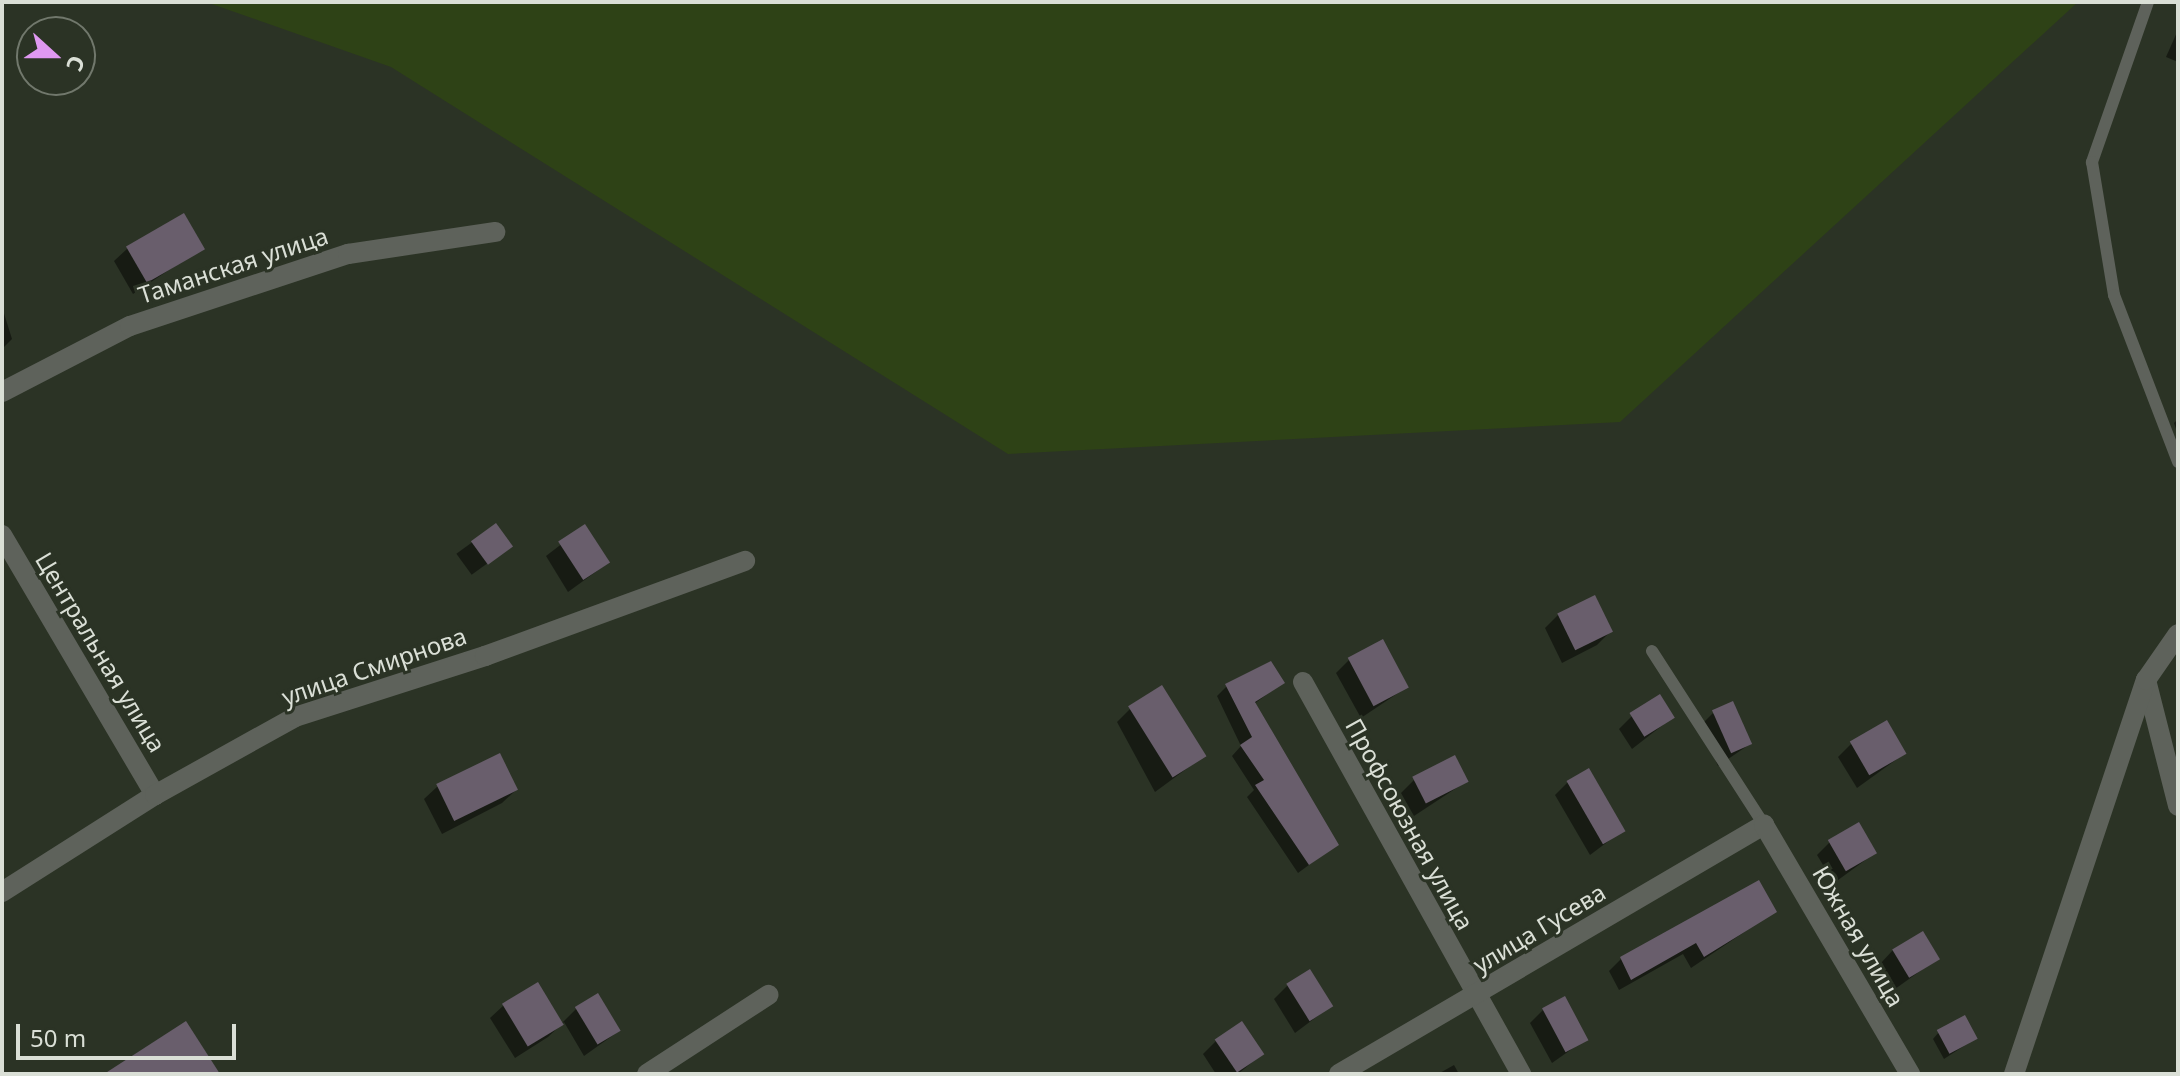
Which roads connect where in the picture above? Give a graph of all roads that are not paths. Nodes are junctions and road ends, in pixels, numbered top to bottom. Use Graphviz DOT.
graph roads {
  1 [pos="2148,2"];
  2 [pos="495,232"];
  3 [pos="2,392"];
  4 [pos="2178,462"];
  5 [pos="2,535"];
  6 [pos="745,561"];
  7 [pos="2178,634"];
  8 [pos="1652,651"];
  9 [pos="2146,680"];
  10 [pos="1303,682"];
  11 [pos="155,795"];
  12 [pos="2178,806"];
  13 [pos="1764,825"];
  14 [pos="2,892"];
  15 [pos="768,995"];
  16 [pos="1475,996"];
  17 [pos="647,1074"];
  18 [pos="1339,1074"];
  19 [pos="1521,1074"];
  20 [pos="1910,1074"];
  21 [pos="2014,1074"];
  1 -- 4 [label="lane"];
  2 -- 3 [label="street, Таманская улица"];
  5 -- 11 [label="street, Центральная улица"];
  6 -- 11 [label="street, улица Смирнова"];
  7 -- 9 [label="street"];
  8 -- 13 [label="lane"];
  9 -- 12 [label="street"];
  9 -- 21 [label="street"];
  10 -- 16 [label="street, Профсоюзная улица"];
  11 -- 14 [label="street, улица Смирнова"];
  13 -- 16 [label="street, улица Гусева"];
  13 -- 20 [label="street, Южная улица"];
  15 -- 17 [label="street"];
  16 -- 18 [label="street, улица Гусева"];
  16 -- 19 [label="street, Профсоюзная улица"];
}
